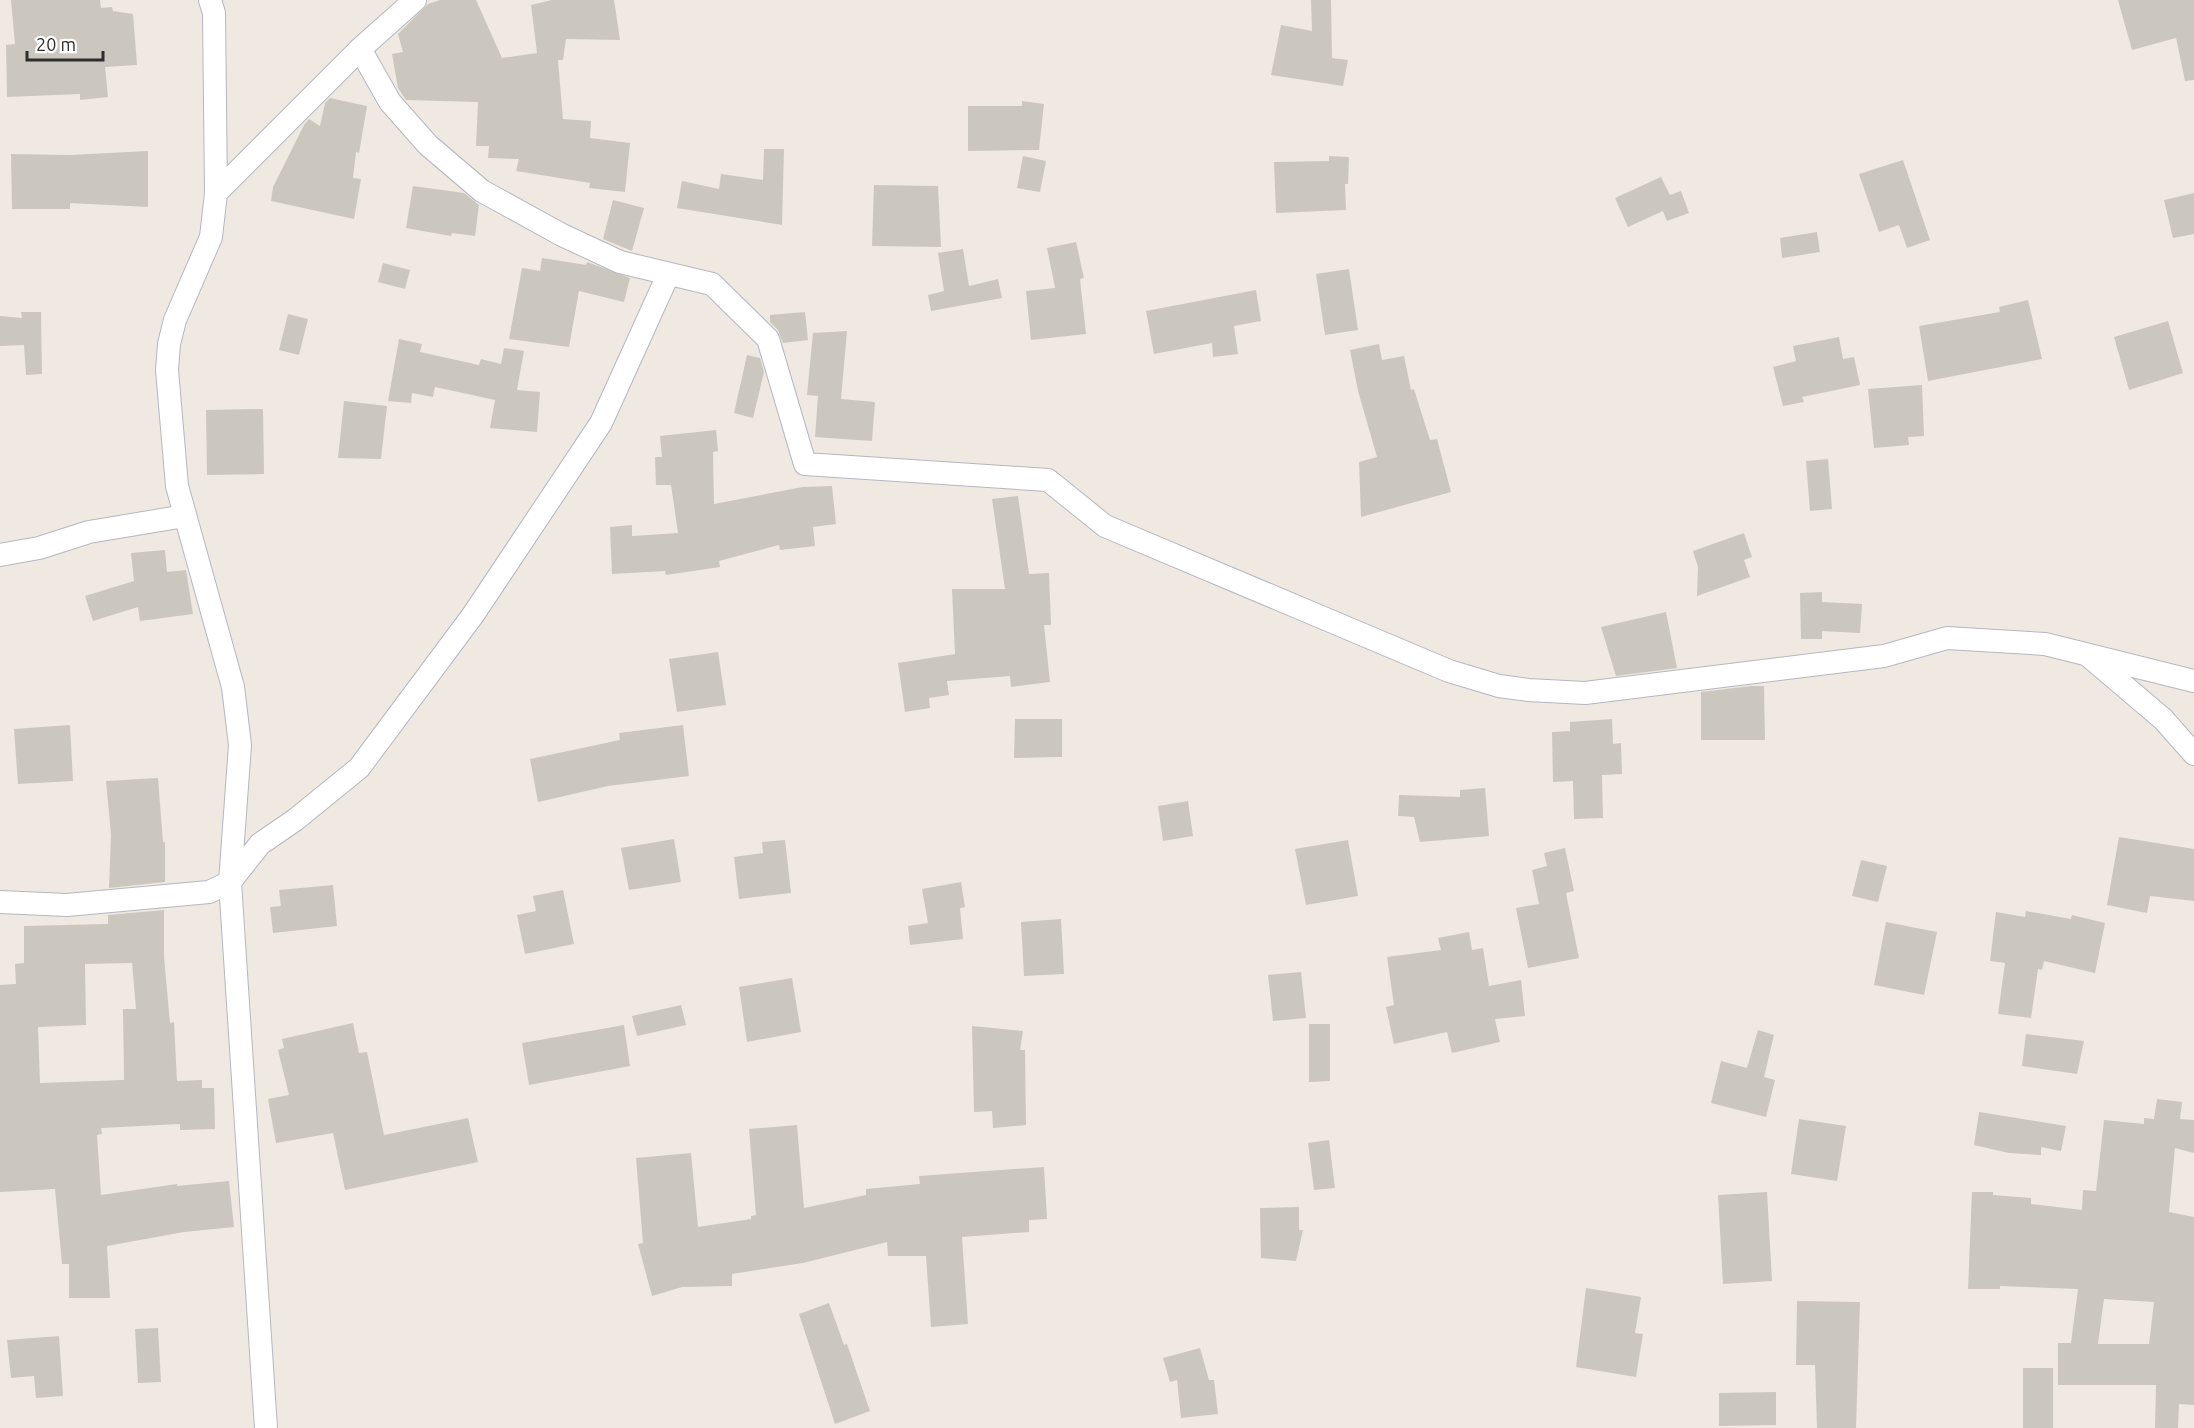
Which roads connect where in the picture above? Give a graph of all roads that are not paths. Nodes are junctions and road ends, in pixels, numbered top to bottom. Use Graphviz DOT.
graph roads {
  1 [pos="210,0"];
  2 [pos="415,0"];
  3 [pos="360,49"];
  4 [pos="216,193"];
  5 [pos="668,275"];
  6 [pos="185,516"];
  7 [pos="0,555"];
  8 [pos="2086,653"];
  9 [pos="2194,681"];
  10 [pos="2194,754"];
  11 [pos="230,882"];
  12 [pos="0,902"];
  13 [pos="266,1428"];
  1 -- 4 [label="street"];
  2 -- 3 [label="street"];
  3 -- 4 [label="street"];
  3 -- 5 [label="street"];
  4 -- 6 [label="street"];
  5 -- 8 [label="street"];
  5 -- 11 [label="street"];
  6 -- 7 [label="street"];
  6 -- 11 [label="street"];
  8 -- 9 [label="street"];
  8 -- 10 [label="street"];
  11 -- 12 [label="street"];
  11 -- 13 [label="street"];
}
